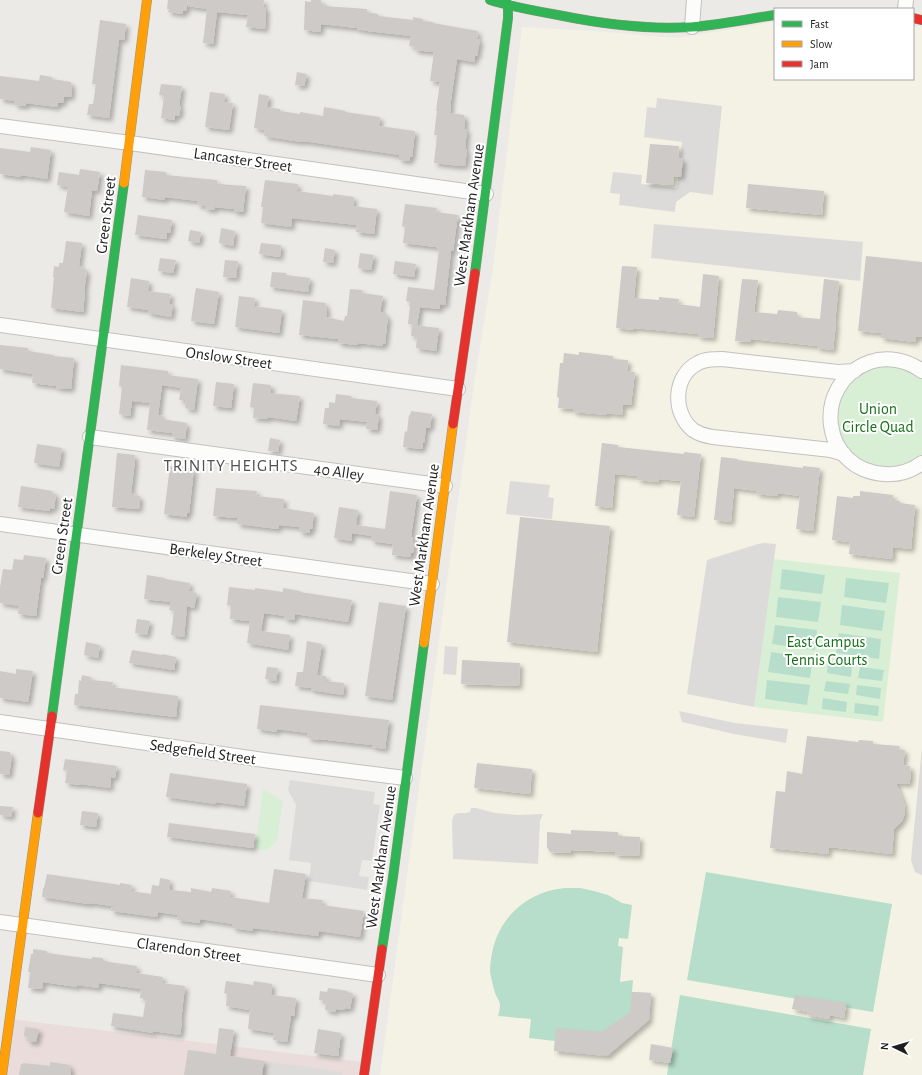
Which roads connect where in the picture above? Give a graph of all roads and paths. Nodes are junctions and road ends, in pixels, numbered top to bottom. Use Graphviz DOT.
graph roads {
  1 [pos="147,0"];
  2 [pos="490,0"];
  3 [pos="694,0"];
  4 [pos="507,3"];
  5 [pos="774,15"];
  6 [pos="692,27"];
  7 [pos="0,126"];
  8 [pos="130,143"];
  9 [pos="486,194"];
  10 [pos="0,325"];
  11 [pos="103,339"];
  12 [pos="854,370"];
  13 [pos="922,371"];
  14 [pos="458,389"];
  15 [pos="90,437"];
  16 [pos="844,454"];
  17 [pos="922,463"];
  18 [pos="446,486"];
  19 [pos="0,524"];
  20 [pos="76,534"];
  21 [pos="432,584"];
  22 [pos="0,722"];
  23 [pos="50,729"];
  24 [pos="406,778"];
  25 [pos="0,922"];
  26 [pos="24,925"];
  27 [pos="378,975"];
  28 [pos="2,1075"];
  29 [pos="364,1075"];
  1 -- 8 [label="street, Green Street"];
  2 -- 4 [label="street"];
  3 -- 6 [label="street"];
  4 -- 6 [label="street"];
  4 -- 9 [label="street, West Markham Avenue"];
  5 -- 6 [label="street"];
  7 -- 8 [label="street, Lancaster Street"];
  8 -- 9 [label="street, Lancaster Street"];
  8 -- 11 [label="street, Green Street"];
  9 -- 14 [label="street, West Markham Avenue"];
  10 -- 11 [label="street, Onslow Street"];
  11 -- 14 [label="street, Onslow Street"];
  11 -- 15 [label="street, Green Street"];
  12 -- 13 [label="street"];
  12 -- 16 [label="street"];
  12 -- 16 [label="street"];
  14 -- 18 [label="street, West Markham Avenue"];
  15 -- 18 [label="street, 40 Alley"];
  15 -- 20 [label="street, Green Street"];
  16 -- 17 [label="street"];
  18 -- 21 [label="street, West Markham Avenue"];
  19 -- 20 [label="street, Berkeley Street"];
  20 -- 21 [label="street, Berkeley Street"];
  20 -- 23 [label="street, Green Street"];
  21 -- 24 [label="street, West Markham Avenue"];
  22 -- 23 [label="street, Sedgefield Street"];
  23 -- 24 [label="street, Sedgefield Street"];
  23 -- 26 [label="street, Green Street"];
  24 -- 27 [label="street, West Markham Avenue"];
  25 -- 26 [label="street, Clarendon Street"];
  26 -- 27 [label="street, Clarendon Street"];
  26 -- 28 [label="street, Green Street"];
  27 -- 29 [label="street, West Markham Avenue"];
}
